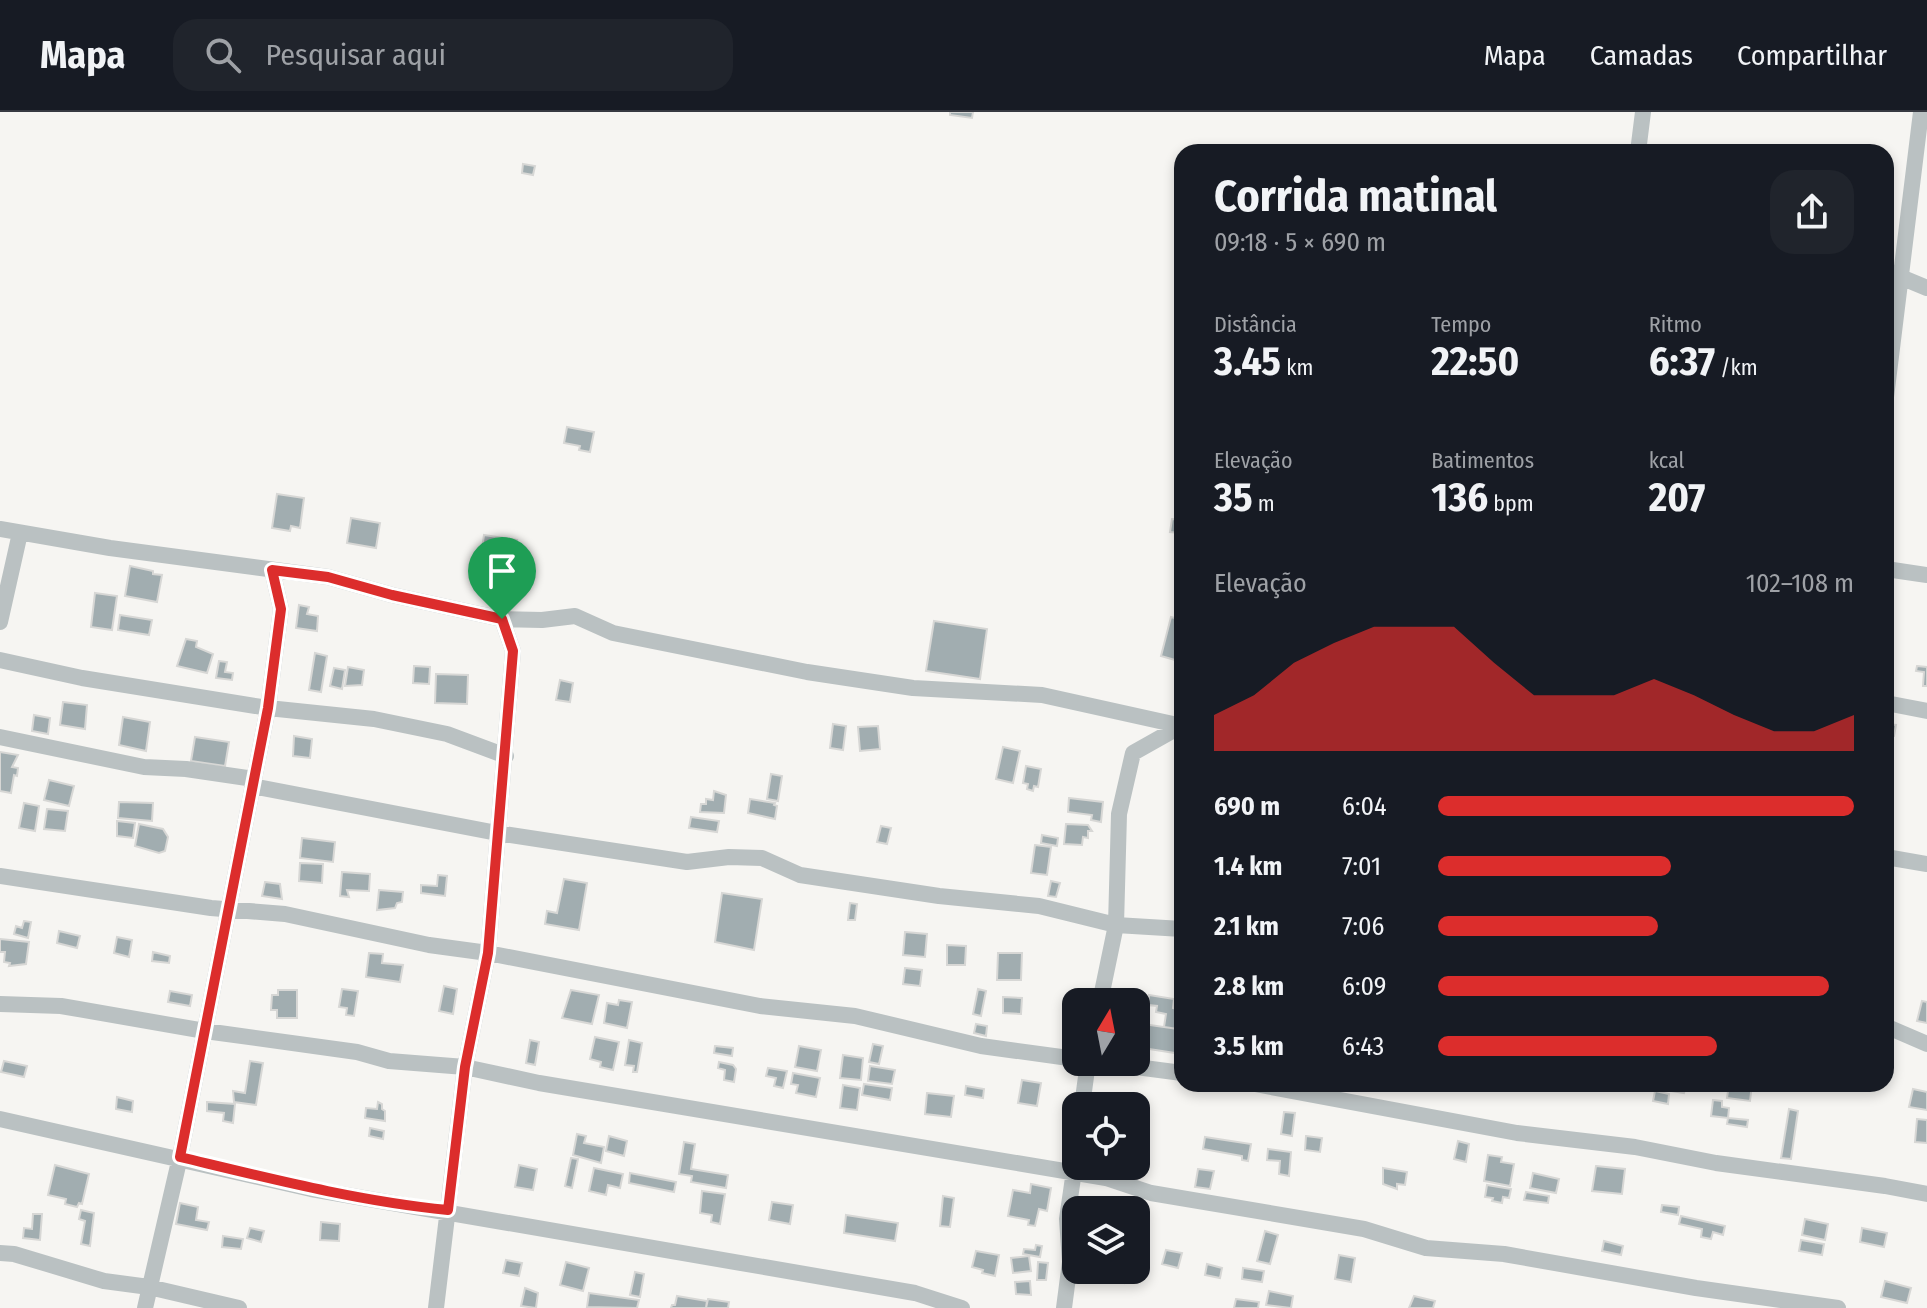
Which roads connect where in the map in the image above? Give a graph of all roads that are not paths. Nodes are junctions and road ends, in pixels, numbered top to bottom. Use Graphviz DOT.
graph roads {
  1 [pos="1643,112"];
  2 [pos="1921,112"];
  3 [pos="1639,144"];
  4 [pos="1894,273"];
  5 [pos="1927,288"];
  6 [pos="0,529"];
  7 [pos="20,533"];
  8 [pos="272,570"];
  9 [pos="1894,570"];
  10 [pos="1927,575"];
  11 [pos="502,619"];
  12 [pos="0,622"];
  13 [pos="0,660"];
  14 [pos="1894,705"];
  15 [pos="268,708"];
  16 [pos="1927,711"];
  17 [pos="1174,724"];
  18 [pos="1174,730"];
  19 [pos="0,737"];
  20 [pos="506,756"];
  21 [pos="253,783"];
  22 [pos="497,833"];
  23 [pos="1894,858"];
  24 [pos="1927,864"];
  25 [pos="0,876"];
  26 [pos="228,908"];
  27 [pos="1116,925"];
  28 [pos="1174,929"];
  29 [pos="488,953"];
  30 [pos="1103,988"];
  31 [pos="0,1004"];
  32 [pos="1894,1030"];
  33 [pos="205,1031"];
  34 [pos="1927,1044"];
  35 [pos="1062,1057"];
  36 [pos="465,1067"];
  37 [pos="1150,1069"];
  38 [pos="1174,1072"];
  39 [pos="1298,1092"];
  40 [pos="0,1119"];
  41 [pos="180,1157"];
  42 [pos="1062,1163"];
  43 [pos="1073,1180"];
  44 [pos="1113,1180"];
  45 [pos="1927,1194"];
  46 [pos="448,1210"];
  47 [pos="0,1253"];
  48 [pos="149,1287"];
  49 [pos="145,1308"];
  50 [pos="239,1308"];
  51 [pos="436,1308"];
  52 [pos="962,1308"];
  53 [pos="1064,1308"];
  54 [pos="1838,1308"];
  1 -- 3 [label="street"];
  2 -- 4 [label="street"];
  4 -- 5 [label="street"];
  6 -- 7 [label="street"];
  7 -- 8 [label="street"];
  7 -- 12 [label="street"];
  8 -- 11 [label="street"];
  8 -- 15 [label="street"];
  9 -- 10 [label="street"];
  11 -- 17 [label="street"];
  11 -- 20 [label="street"];
  13 -- 15 [label="street"];
  14 -- 16 [label="street"];
  15 -- 20 [label="street"];
  15 -- 21 [label="street"];
  18 -- 27 [label="street"];
  19 -- 21 [label="street"];
  20 -- 22 [label="street"];
  21 -- 22 [label="street"];
  21 -- 26 [label="street"];
  22 -- 27 [label="street"];
  22 -- 29 [label="street"];
  23 -- 24 [label="street"];
  25 -- 26 [label="street"];
  26 -- 29 [label="street"];
  26 -- 33 [label="street"];
  27 -- 28 [label="street"];
  27 -- 30 [label="street"];
  29 -- 35 [label="street"];
  29 -- 36 [label="street"];
  31 -- 33 [label="street"];
  32 -- 34 [label="street"];
  33 -- 36 [label="street"];
  33 -- 41 [label="street"];
  36 -- 42 [label="street"];
  36 -- 46 [label="street"];
  37 -- 38 [label="street"];
  39 -- 45 [label="street"];
  40 -- 41 [label="street"];
  41 -- 46 [label="street"];
  41 -- 48 [label="street"];
  43 -- 53 [label="street"];
  44 -- 54 [label="street"];
  46 -- 51 [label="street"];
  46 -- 52 [label="street"];
  47 -- 48 [label="street"];
  48 -- 49 [label="street"];
  48 -- 50 [label="street"];
}
